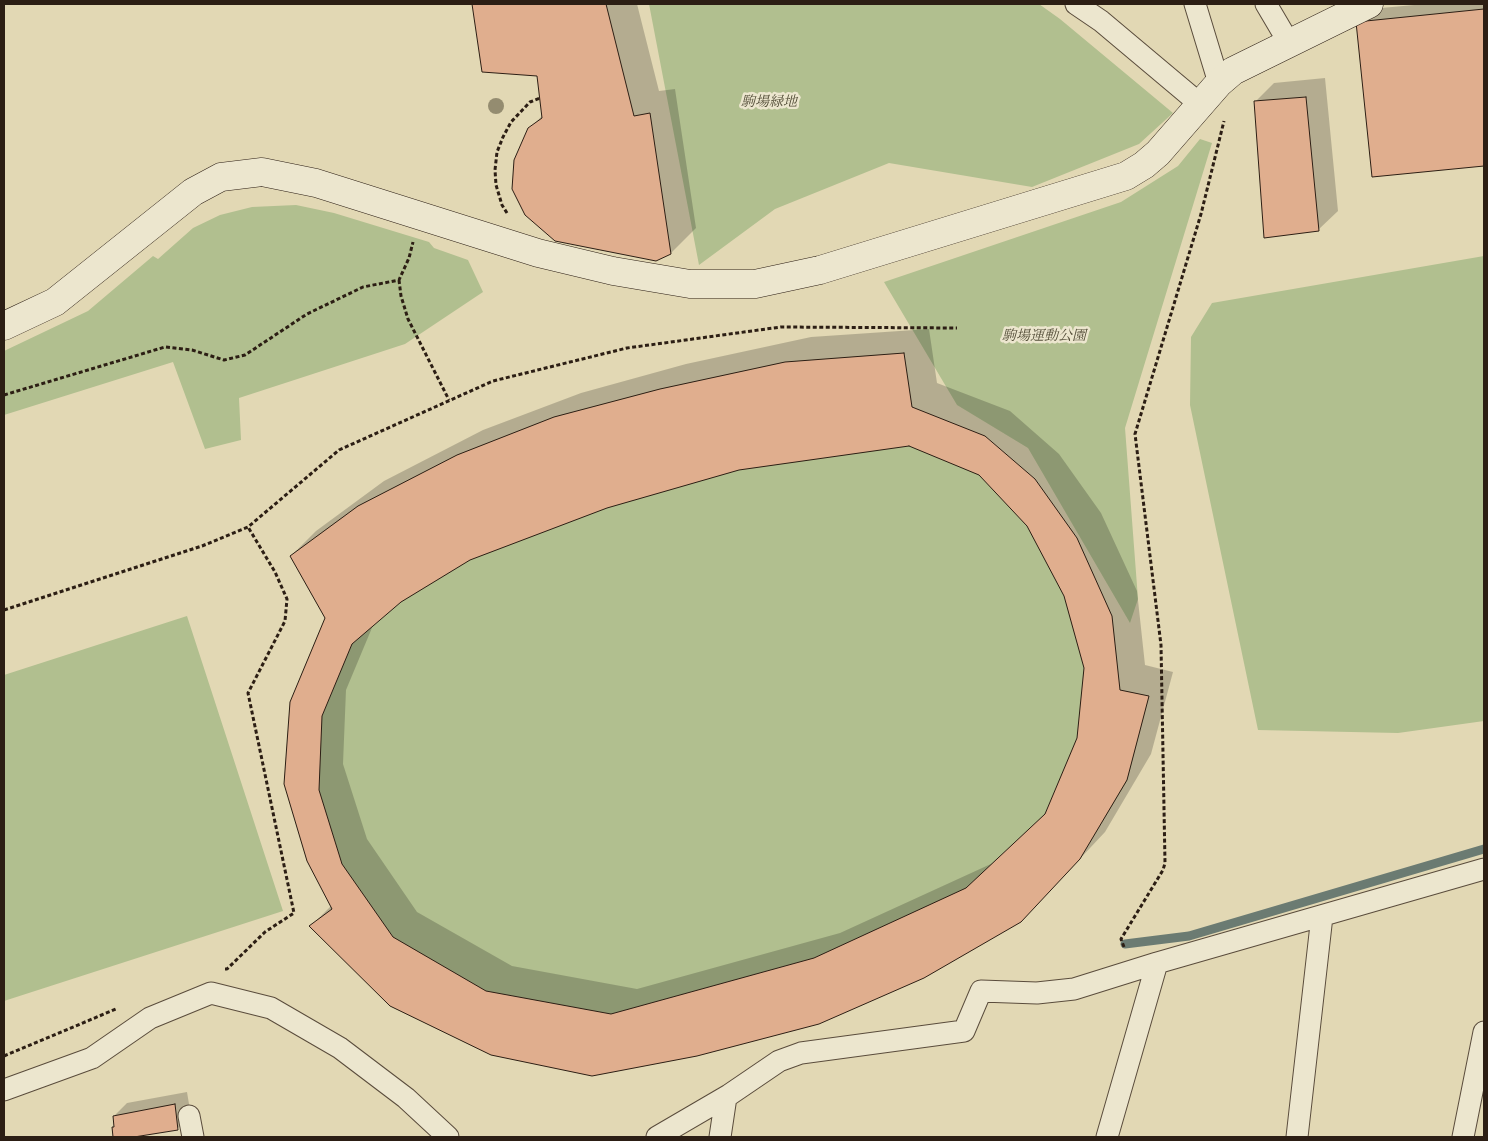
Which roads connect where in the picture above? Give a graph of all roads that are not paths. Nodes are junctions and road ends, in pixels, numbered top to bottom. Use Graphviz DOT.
graph roads {
  1 [pos="1076,4"];
  2 [pos="1195,4"];
  3 [pos="1266,4"];
  4 [pos="1369,4"];
  5 [pos="1289,43"];
  6 [pos="1210,94"];
  7 [pos="4,326"];
  8 [pos="1484,869"];
  9 [pos="1322,916"];
  10 [pos="1157,964"];
  11 [pos="1484,1032"];
  12 [pos="4,1090"];
  13 [pos="726,1097"];
  14 [pos="188,1116"];
  15 [pos="193,1137"];
  16 [pos="448,1137"];
  17 [pos="657,1137"];
  18 [pos="720,1137"];
  19 [pos="1107,1137"];
  20 [pos="1297,1137"];
  21 [pos="1463,1137"];
  1 -- 6 [label="street"];
  2 -- 6 [label="street"];
  3 -- 5 [label="street"];
  4 -- 5 [label="street"];
  5 -- 6 [label="street"];
  6 -- 7 [label="street"];
  8 -- 9 [label="street"];
  9 -- 10 [label="street"];
  9 -- 20 [label="street"];
  10 -- 13 [label="street"];
  10 -- 19 [label="street"];
  11 -- 21 [label="street"];
  12 -- 16 [label="street"];
  13 -- 17 [label="street"];
  13 -- 18 [label="street"];
  14 -- 15 [label="street"];
}
